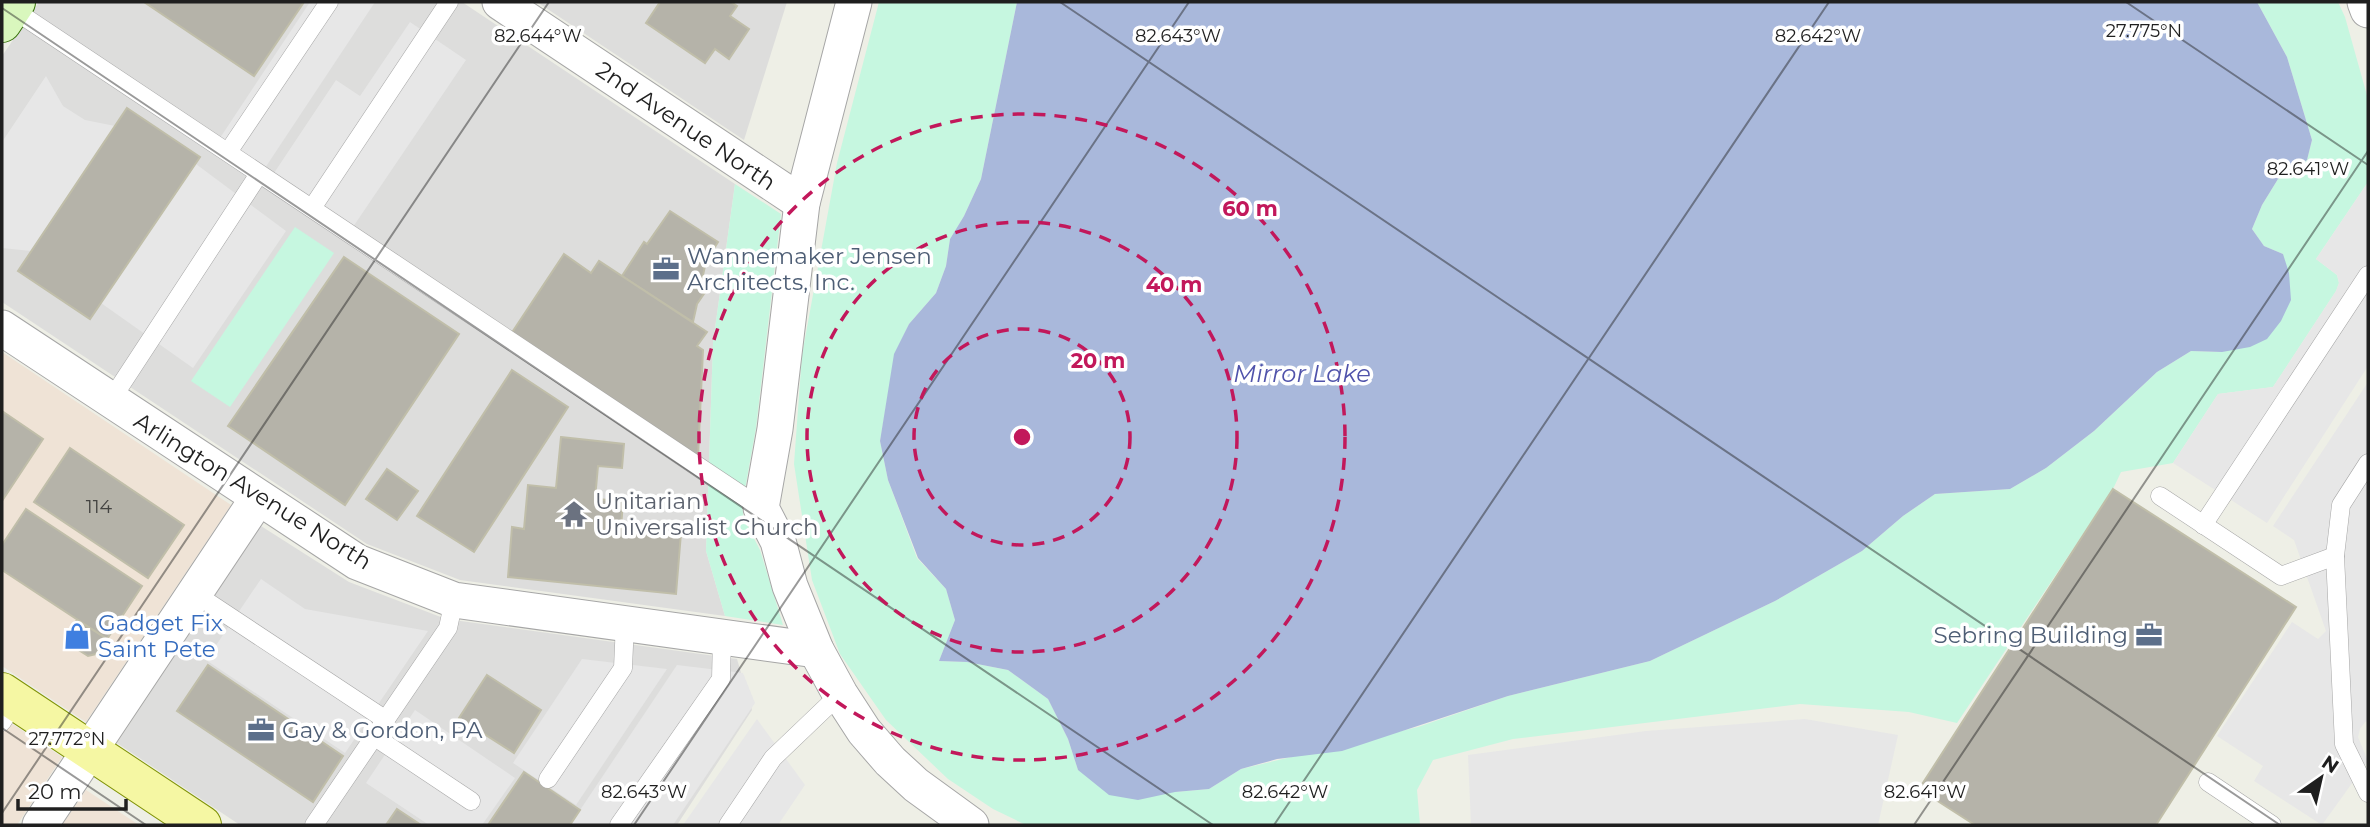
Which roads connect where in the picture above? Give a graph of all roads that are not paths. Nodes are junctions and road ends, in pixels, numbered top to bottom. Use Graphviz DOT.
graph roads {
  1 [pos="329,2"];
  2 [pos="449,2"];
  3 [pos="500,2"];
  4 [pos="854,2"];
  5 [pos="2365,2"];
  6 [pos="8,9"];
  7 [pos="2368,10"];
  8 [pos="228,152"];
  9 [pos="259,174"];
  10 [pos="802,203"];
  11 [pos="312,208"];
  12 [pos="2368,275"];
  13 [pos="2,328"];
  14 [pos="111,400"];
  15 [pos="2368,463"];
  16 [pos="2160,496"];
  17 [pos="258,498"];
  18 [pos="761,508"];
  19 [pos="2203,525"];
  20 [pos="2335,556"];
  21 [pos="194,593"];
  22 [pos="454,600"];
  23 [pos="625,623"];
  24 [pos="722,637"];
  25 [pos="816,650"];
  26 [pos="840,694"];
  27 [pos="6,705"];
  28 [pos="386,720"];
  29 [pos="374,737"];
  30 [pos="90,750"];
  31 [pos="548,779"];
  32 [pos="2208,782"];
  33 [pos="2368,793"];
  34 [pos="471,801"];
  35 [pos="951,820"];
  36 [pos="2251,820"];
  37 [pos="40,825"];
  38 [pos="202,825"];
  39 [pos="314,825"];
  40 [pos="619,825"];
  41 [pos="728,825"];
  42 [pos="2272,825"];
  1 -- 8 [label="lane"];
  2 -- 11 [label="lane"];
  3 -- 10 [label="street, 2nd Avenue North"];
  4 -- 10 [label="street"];
  5 -- 7 [label="street"];
  6 -- 8 [label="lane"];
  8 -- 9 [label="lane"];
  9 -- 11 [label="lane"];
  9 -- 14 [label="lane"];
  10 -- 18 [label="street"];
  11 -- 18 [label="lane"];
  12 -- 19 [label="lane"];
  13 -- 14 [label="street, Arlington Avenue North"];
  14 -- 17 [label="street, Arlington Avenue North"];
  15 -- 20 [label="lane"];
  16 -- 19 [label="lane"];
  17 -- 21 [label="street"];
  17 -- 22 [label="street, Arlington Avenue North"];
  18 -- 25 [label="street"];
  19 -- 20 [label="lane"];
  20 -- 33 [label="lane"];
  21 -- 28 [label="lane"];
  21 -- 30 [label="street"];
  22 -- 23 [label="street, Arlington Avenue North"];
  22 -- 28 [label="lane"];
  23 -- 24 [label="street, Arlington Avenue North"];
  23 -- 31 [label="lane"];
  24 -- 25 [label="street, Arlington Avenue North"];
  24 -- 40 [label="lane"];
  25 -- 26 [label="street"];
  26 -- 35 [label="street"];
  26 -- 41 [label="lane"];
  27 -- 30 [label="main road"];
  28 -- 29 [label="lane"];
  29 -- 34 [label="lane"];
  29 -- 39 [label="lane"];
  30 -- 37 [label="street"];
  30 -- 38 [label="main road"];
  32 -- 36 [label="lane"];
  36 -- 42 [label="lane"];
}
